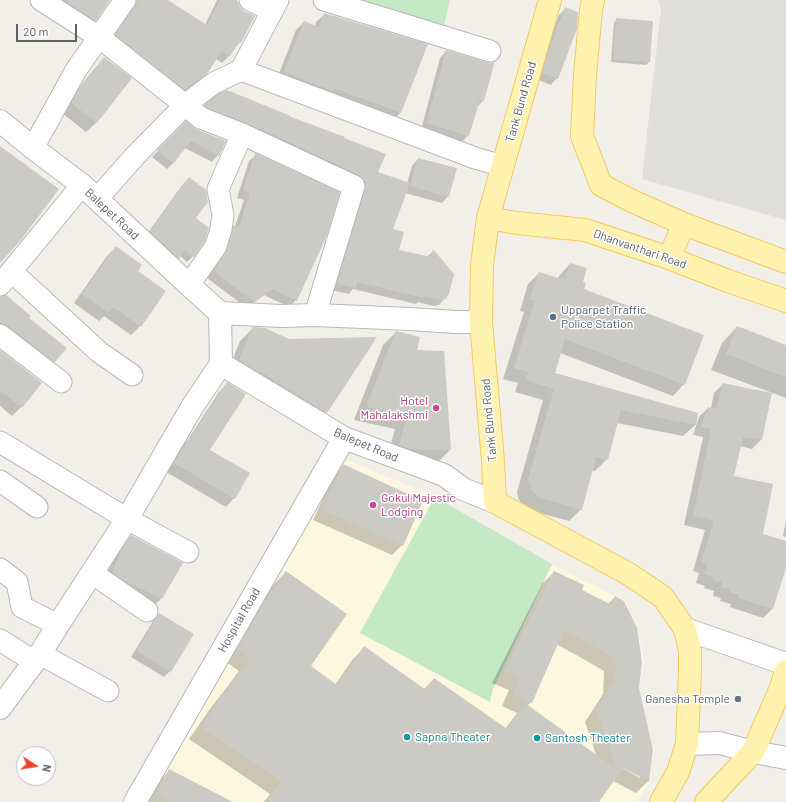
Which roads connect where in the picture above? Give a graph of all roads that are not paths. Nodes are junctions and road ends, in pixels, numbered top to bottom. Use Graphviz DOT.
graph roads {
  1 [pos="41,0"];
  2 [pos="125,0"];
  3 [pos="250,0"];
  4 [pos="324,0"];
  5 [pos="550,0"];
  6 [pos="593,0"];
  7 [pos="275,5"];
  8 [pos="99,38"];
  9 [pos="490,51"];
  10 [pos="241,70"];
  11 [pos="185,105"];
  12 [pos="0,121"];
  13 [pos="242,134"];
  14 [pos="33,148"];
  15 [pos="504,166"];
  16 [pos="89,192"];
  17 [pos="488,218"];
  18 [pos="684,224"];
  19 [pos="669,258"];
  20 [pos="786,262"];
  21 [pos="6,278"];
  22 [pos="189,285"];
  23 [pos="786,301"];
  24 [pos="220,313"];
  25 [pos="315,315"];
  26 [pos="480,322"];
  27 [pos="0,335"];
  28 [pos="221,364"];
  29 [pos="132,375"];
  30 [pos="61,382"];
  31 [pos="344,438"];
  32 [pos="0,442"];
  33 [pos="0,481"];
  34 [pos="495,502"];
  35 [pos="37,507"];
  36 [pos="127,519"];
  37 [pos="188,552"];
  38 [pos="0,569"];
  39 [pos="92,573"];
  40 [pos="147,611"];
  41 [pos="58,625"];
  42 [pos="685,629"];
  43 [pos="0,640"];
  44 [pos="38,658"];
  45 [pos="786,664"];
  46 [pos="784,685"];
  47 [pos="108,692"];
  48 [pos="0,708"];
  49 [pos="687,744"];
  50 [pos="753,752"];
  51 [pos="786,758"];
  52 [pos="135,802"];
  53 [pos="661,802"];
  54 [pos="706,802"];
  1 -- 8 [label="street"];
  2 -- 8 [label="street"];
  3 -- 7 [label="street"];
  4 -- 9 [label="street"];
  5 -- 15 [label="main road, Tank Bund Road"];
  6 -- 18 [label="main road"];
  7 -- 10 [label="street"];
  8 -- 11 [label="street"];
  8 -- 14 [label="street"];
  10 -- 11 [label="street"];
  10 -- 15 [label="street"];
  11 -- 13 [label="street"];
  11 -- 16 [label="street"];
  12 -- 14 [label="street, Balepet Road"];
  13 -- 22 [label="street"];
  13 -- 25 [label="street"];
  14 -- 16 [label="street, Balepet Road"];
  15 -- 17 [label="main road, Tank Bund Road"];
  16 -- 21 [label="street"];
  16 -- 22 [label="street, Balepet Road"];
  17 -- 19 [label="main road, Dhanvanthari Road"];
  17 -- 26 [label="main road, Tank Bund Road"];
  18 -- 19 [label="main road"];
  18 -- 20 [label="main road"];
  19 -- 23 [label="main road, Dhanvanthari Road"];
  21 -- 29 [label="street"];
  22 -- 24 [label="street, Balepet Road"];
  24 -- 25 [label="street"];
  24 -- 28 [label="street"];
  25 -- 26 [label="street"];
  26 -- 34 [label="main road, Tank Bund Road"];
  27 -- 30 [label="street"];
  28 -- 31 [label="street, Balepet Road"];
  28 -- 36 [label="street"];
  31 -- 34 [label="street, Balepet Road"];
  31 -- 52 [label="street, Hospital Road"];
  32 -- 36 [label="street"];
  33 -- 35 [label="street"];
  34 -- 42 [label="main road"];
  36 -- 37 [label="street"];
  36 -- 39 [label="street"];
  38 -- 41 [label="street"];
  39 -- 40 [label="street"];
  39 -- 41 [label="street"];
  41 -- 44 [label="street"];
  42 -- 45 [label="street"];
  42 -- 49 [label="main road"];
  43 -- 44 [label="street"];
  44 -- 47 [label="street"];
  44 -- 48 [label="street"];
  46 -- 50 [label="main road"];
  49 -- 50 [label="street"];
  49 -- 53 [label="main road"];
  50 -- 51 [label="street"];
  50 -- 54 [label="main road"];
}
